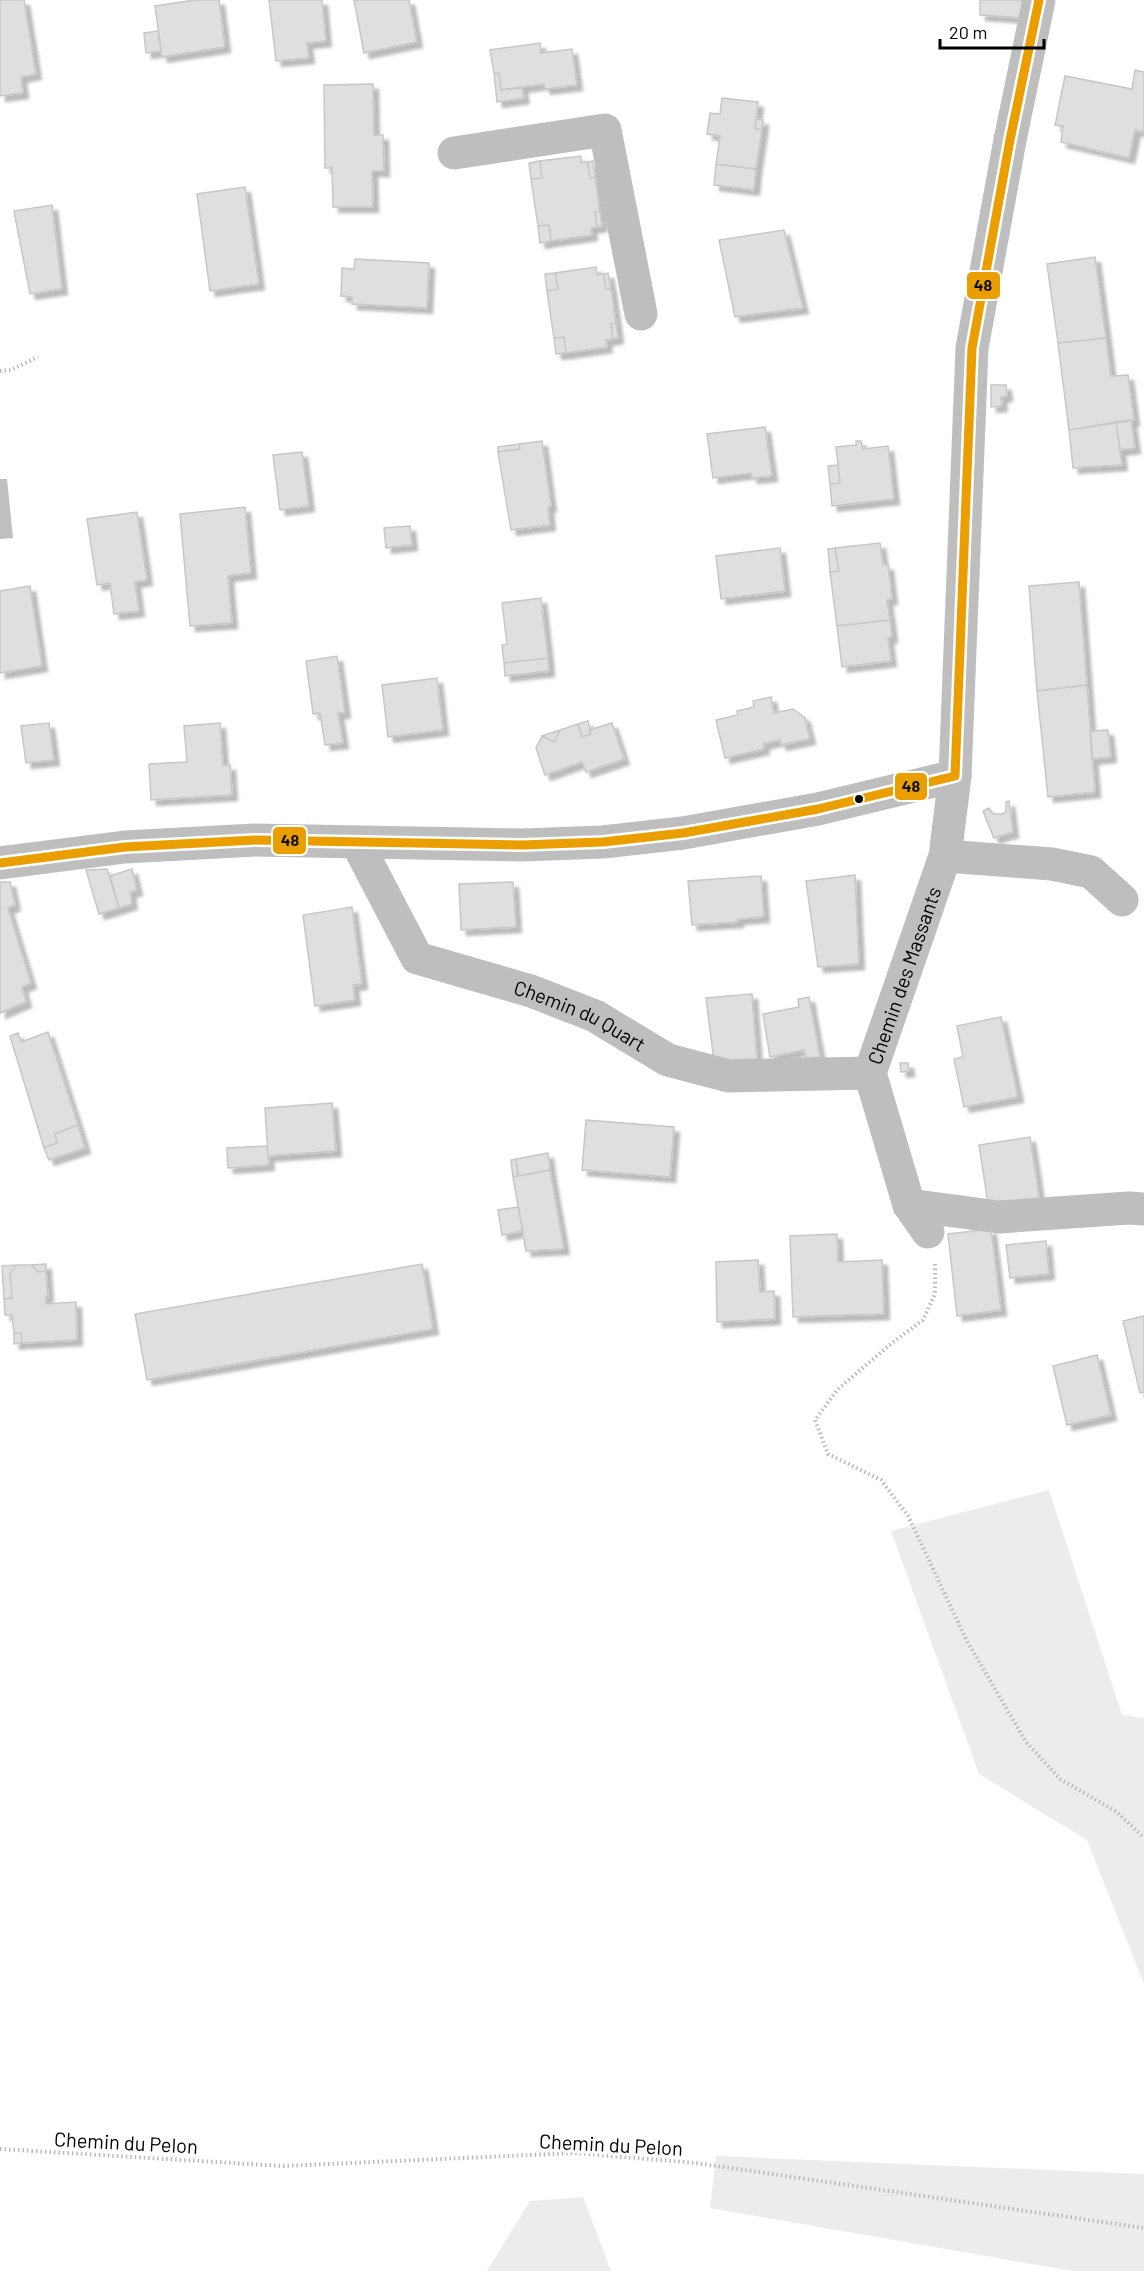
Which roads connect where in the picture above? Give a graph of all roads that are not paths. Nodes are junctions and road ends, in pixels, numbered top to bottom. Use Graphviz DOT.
graph roads {
  1 [pos="1039,0"];
  2 [pos="454,153"];
  3 [pos="640,314"];
  4 [pos="955,776"];
  5 [pos="357,843"];
  6 [pos="945,856"];
  7 [pos="0,863"];
  8 [pos="1122,900"];
  9 [pos="870,1073"];
  10 [pos="909,1205"];
  11 [pos="1144,1209"];
  12 [pos="928,1232"];
  1 -- 4 [label="street, Chemin des Massants"];
  2 -- 3 [label="street"];
  4 -- 5 [label="street"];
  4 -- 6 [label="street, Chemin des Massants"];
  5 -- 7 [label="street"];
  5 -- 9 [label="street, Chemin du Quart"];
  6 -- 8 [label="street"];
  6 -- 9 [label="street, Chemin des Massants"];
  9 -- 10 [label="street, Chemin des Massants"];
  10 -- 11 [label="street"];
  10 -- 12 [label="street, Chemin des Massants"];
}
